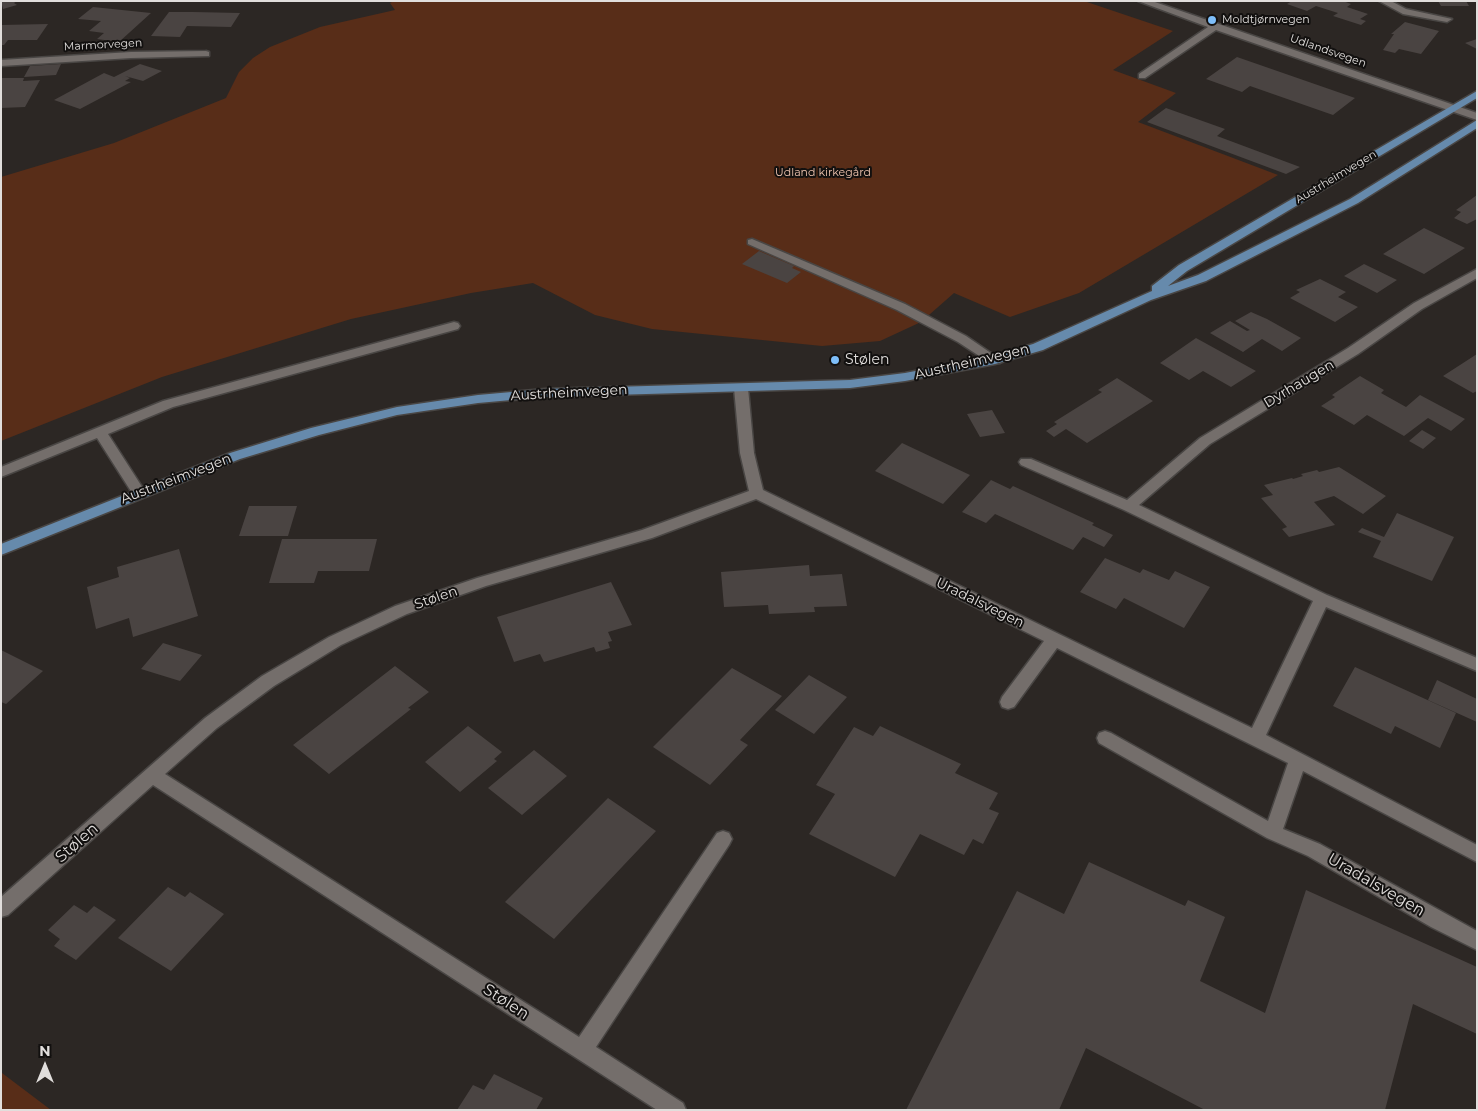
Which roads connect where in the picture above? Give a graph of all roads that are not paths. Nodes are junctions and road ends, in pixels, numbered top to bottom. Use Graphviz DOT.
graph roads {
  1 [pos="1142,1"];
  2 [pos="1383,1"];
  3 [pos="1447,20"];
  4 [pos="1215,26"];
  5 [pos="206,54"];
  6 [pos="1,63"];
  7 [pos="1142,76"];
  8 [pos="1477,94"];
  9 [pos="1452,108"];
  10 [pos="1477,117"];
  11 [pos="1477,123"];
  12 [pos="752,242"];
  13 [pos="1477,273"];
  14 [pos="1147,297"];
  15 [pos="454,326"];
  16 [pos="995,360"];
  17 [pos="741,388"];
  18 [pos="99,431"];
  19 [pos="1026,462"];
  20 [pos="1,472"];
  21 [pos="139,493"];
  22 [pos="757,493"];
  23 [pos="1129,506"];
  24 [pos="1,550"];
  25 [pos="1322,599"];
  26 [pos="1055,639"];
  27 [pos="1477,665"];
  28 [pos="1008,702"];
  29 [pos="1106,738"];
  30 [pos="1256,738"];
  31 [pos="1298,760"];
  32 [pos="152,776"];
  33 [pos="1273,833"];
  34 [pos="723,839"];
  35 [pos="1477,854"];
  36 [pos="1,909"];
  37 [pos="1477,941"];
  38 [pos="582,1050"];
  39 [pos="676,1110"];
  1 -- 4 [label="street, Udlandsvegen"];
  2 -- 3 [label="street"];
  4 -- 7 [label="street"];
  4 -- 9 [label="street, Udlandsvegen"];
  5 -- 6 [label="street, Marmorvegen"];
  8 -- 9 [label="main road, Austrheimvegen"];
  9 -- 10 [label="street, Udlandsvegen"];
  9 -- 14 [label="main road, Austrheimvegen"];
  11 -- 14 [label="main road, Austrheimvegen"];
  12 -- 16 [label="street"];
  13 -- 23 [label="street, Dyrhaugen"];
  14 -- 16 [label="main road, Austrheimvegen"];
  15 -- 18 [label="street"];
  16 -- 17 [label="main road, Austrheimvegen"];
  17 -- 21 [label="main road, Austrheimvegen"];
  17 -- 22 [label="street"];
  18 -- 20 [label="street"];
  18 -- 21 [label="street"];
  19 -- 23 [label="street"];
  21 -- 24 [label="main road, Austrheimvegen"];
  22 -- 26 [label="street, Uradalsvegen"];
  22 -- 32 [label="street, Stølen"];
  23 -- 25 [label="street"];
  25 -- 27 [label="street"];
  25 -- 30 [label="street"];
  26 -- 28 [label="street"];
  26 -- 30 [label="street, Uradalsvegen"];
  29 -- 33 [label="street, Uradalsvegen"];
  30 -- 31 [label="street, Uradalsvegen"];
  31 -- 33 [label="street"];
  31 -- 35 [label="street, Uradalsvegen"];
  32 -- 36 [label="street, Stølen"];
  32 -- 38 [label="street, Stølen"];
  33 -- 37 [label="street, Uradalsvegen"];
  34 -- 38 [label="street"];
  38 -- 39 [label="street, Stølen"];
}
